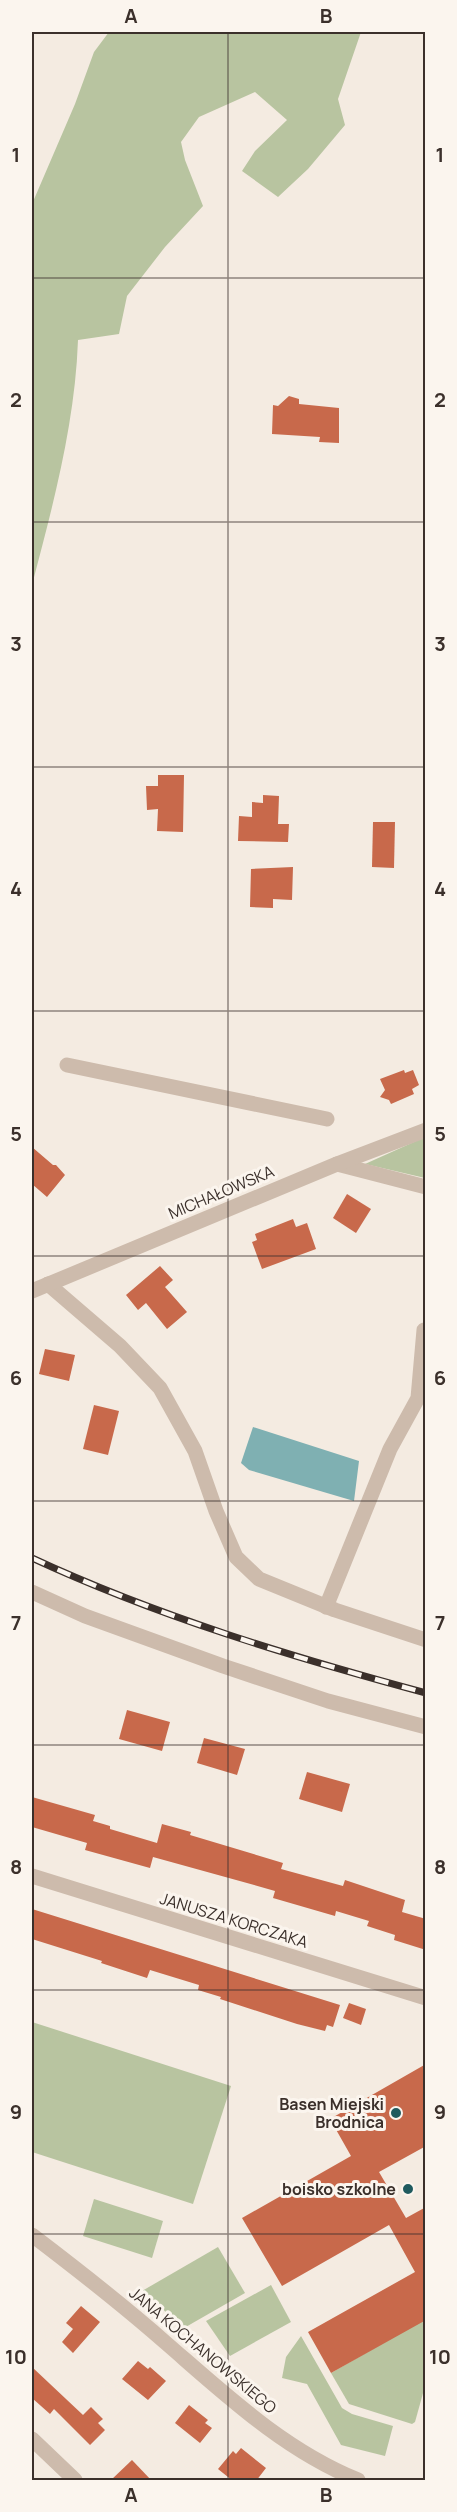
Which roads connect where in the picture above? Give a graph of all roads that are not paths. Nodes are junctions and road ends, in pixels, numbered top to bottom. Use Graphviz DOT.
graph roads {
  1 [pos="67,1065"];
  2 [pos="327,1119"];
  3 [pos="426,1130"];
  4 [pos="337,1164"];
  5 [pos="426,1187"];
  6 [pos="48,1284"];
  7 [pos="32,1291"];
  8 [pos="424,1330"];
  9 [pos="32,1592"];
  10 [pos="326,1607"];
  11 [pos="426,1640"];
  12 [pos="426,1727"];
  13 [pos="32,1876"];
  14 [pos="426,1998"];
  15 [pos="32,2235"];
  16 [pos="32,2439"];
  17 [pos="75,2481"];
  18 [pos="358,2481"];
  1 -- 2 [label="street"];
  3 -- 4 [label="street, MICHAŁOWSKA"];
  4 -- 5 [label="street"];
  4 -- 6 [label="street, MICHAŁOWSKA"];
  6 -- 7 [label="street, MICHAŁOWSKA"];
  6 -- 10 [label="street"];
  8 -- 10 [label="street"];
  9 -- 12 [label="street"];
  10 -- 11 [label="street"];
  13 -- 14 [label="street, JANUSZA KORCZAKA"];
  15 -- 18 [label="street, JANA KOCHANOWSKIEGO"];
  16 -- 17 [label="street"];
}
